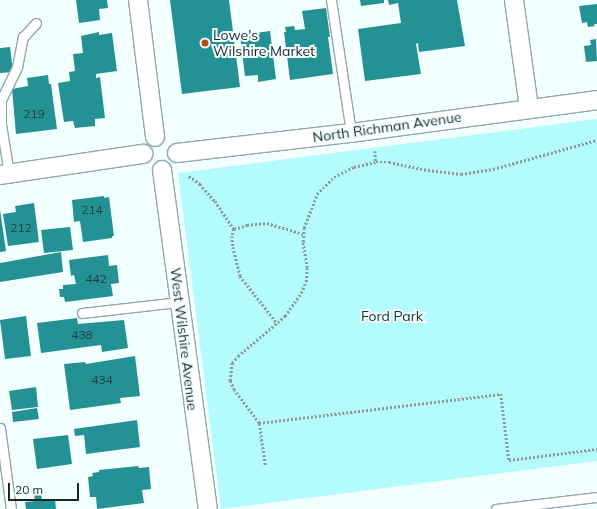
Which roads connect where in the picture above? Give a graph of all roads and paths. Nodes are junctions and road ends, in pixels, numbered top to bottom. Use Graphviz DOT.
graph roads {
  1 [pos="138,0"];
  2 [pos="331,0"];
  3 [pos="514,0"];
  4 [pos="36,23"];
  5 [pos="597,100"];
  6 [pos="529,108"];
  7 [pos="351,133"];
  8 [pos="155,137"];
  9 [pos="597,140"];
  10 [pos="177,153"];
  11 [pos="143,154"];
  12 [pos="162,170"];
  13 [pos="5,174"];
  14 [pos="189,176"];
  15 [pos="234,229"];
  16 [pos="304,234"];
  17 [pos="179,302"];
  18 [pos="82,313"];
  19 [pos="277,323"];
  20 [pos="259,423"];
  21 [pos="0,428"];
  22 [pos="597,449"];
  23 [pos="265,465"];
  24 [pos="597,497"];
  25 [pos="11,509"];
  26 [pos="208,509"];
  27 [pos="496,509"];
  1 -- 8 [label="street"];
  2 -- 7 [label="lane"];
  3 -- 6 [label="street"];
  4 -- 13 [label="lane"];
  5 -- 6 [label="street, North Richman Avenue"];
  6 -- 7 [label="street, North Richman Avenue"];
  7 -- 10 [label="street, North Richman Avenue"];
  8 -- 10 [label="street"];
  8 -- 11 [label="street"];
  9 -- 16 [label="path"];
  10 -- 12 [label="street"];
  11 -- 12 [label="street"];
  11 -- 13 [label="street"];
  12 -- 17 [label="street, West Wilshire Avenue"];
  14 -- 15 [label="path"];
  15 -- 16 [label="path"];
  15 -- 19 [label="path"];
  16 -- 19 [label="path"];
  17 -- 18 [label="lane"];
  17 -- 26 [label="street, West Wilshire Avenue"];
  19 -- 20 [label="path"];
  20 -- 22 [label="path"];
  20 -- 23 [label="path"];
  21 -- 25 [label="lane"];
  24 -- 27 [label="lane"];
}
